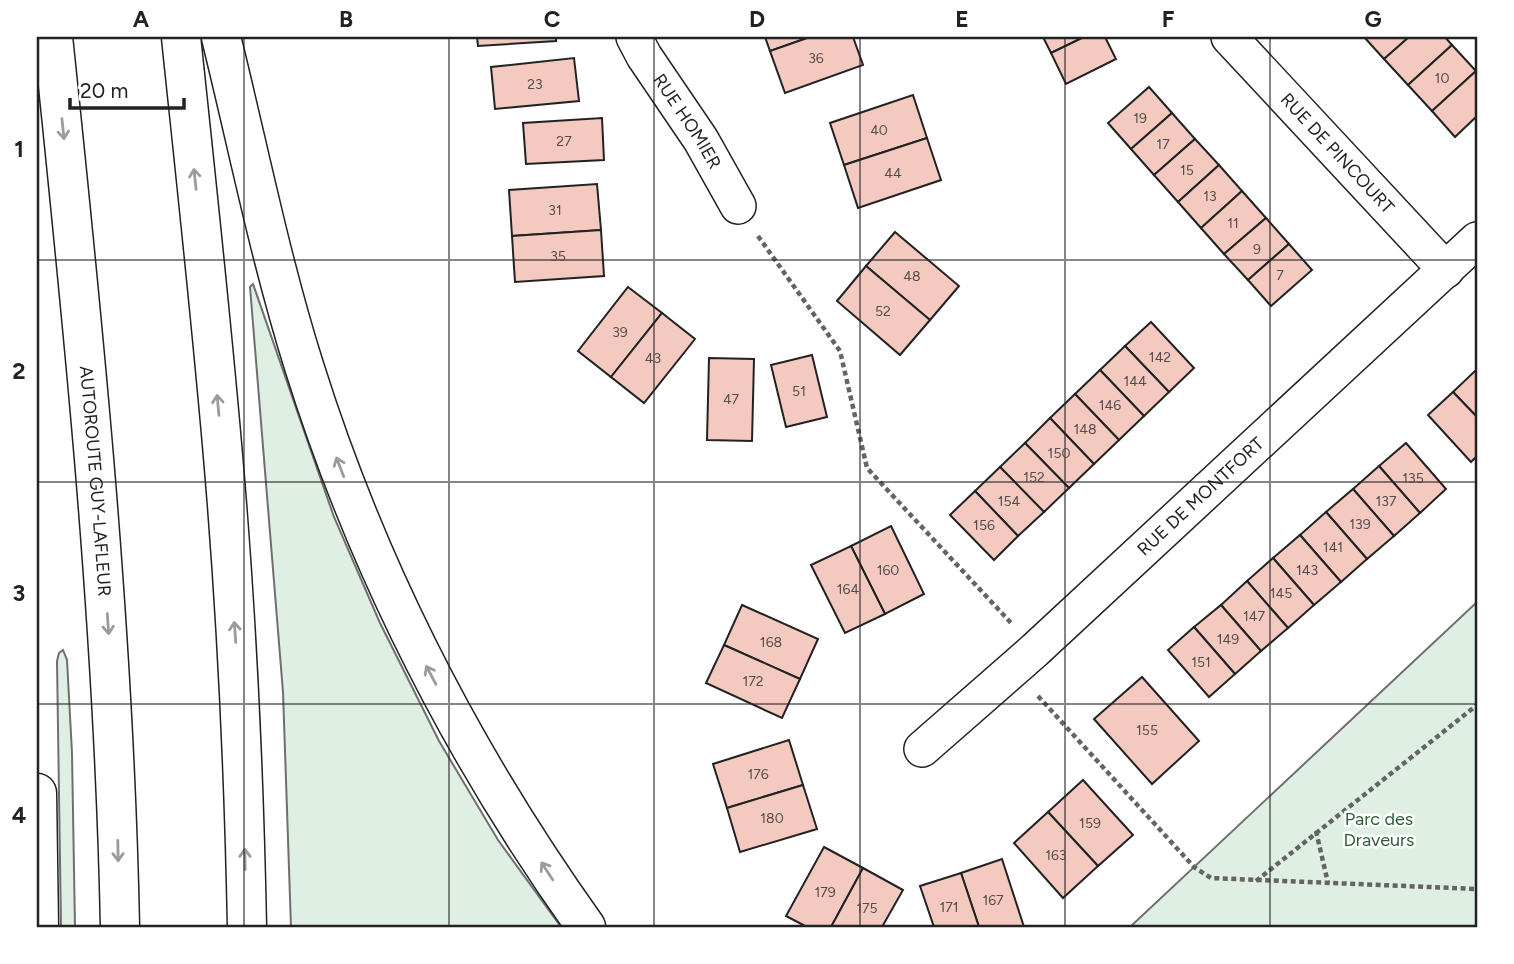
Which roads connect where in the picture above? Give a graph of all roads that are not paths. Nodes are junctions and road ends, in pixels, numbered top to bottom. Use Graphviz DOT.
graph roads {
  1 [pos="53,37"];
  2 [pos="181,37"];
  3 [pos="221,37"];
  4 [pos="634,37"];
  5 [pos="1228,37"];
  6 [pos="738,206"];
  7 [pos="1477,240"];
  8 [pos="1446,270"];
  9 [pos="922,749"];
  10 [pos="37,793"];
  11 [pos="39,927"];
  12 [pos="120,927"];
  13 [pos="247,927"];
  14 [pos="586,927"];
  1 -- 12 [label="highway, AUTOROUTE GUY-LAFLEUR, one-way"];
  13 -- 2 [label="highway, one-way"];
  14 -- 3 [label="highway, one-way"];
  4 -- 6 [label="street, RUE HOMIER"];
  5 -- 8 [label="street, RUE DE PINCOURT"];
  7 -- 8 [label="street, RUE DE MONTFORT"];
  8 -- 9 [label="street, RUE DE MONTFORT"];
  10 -- 11 [label="highway"];
}
